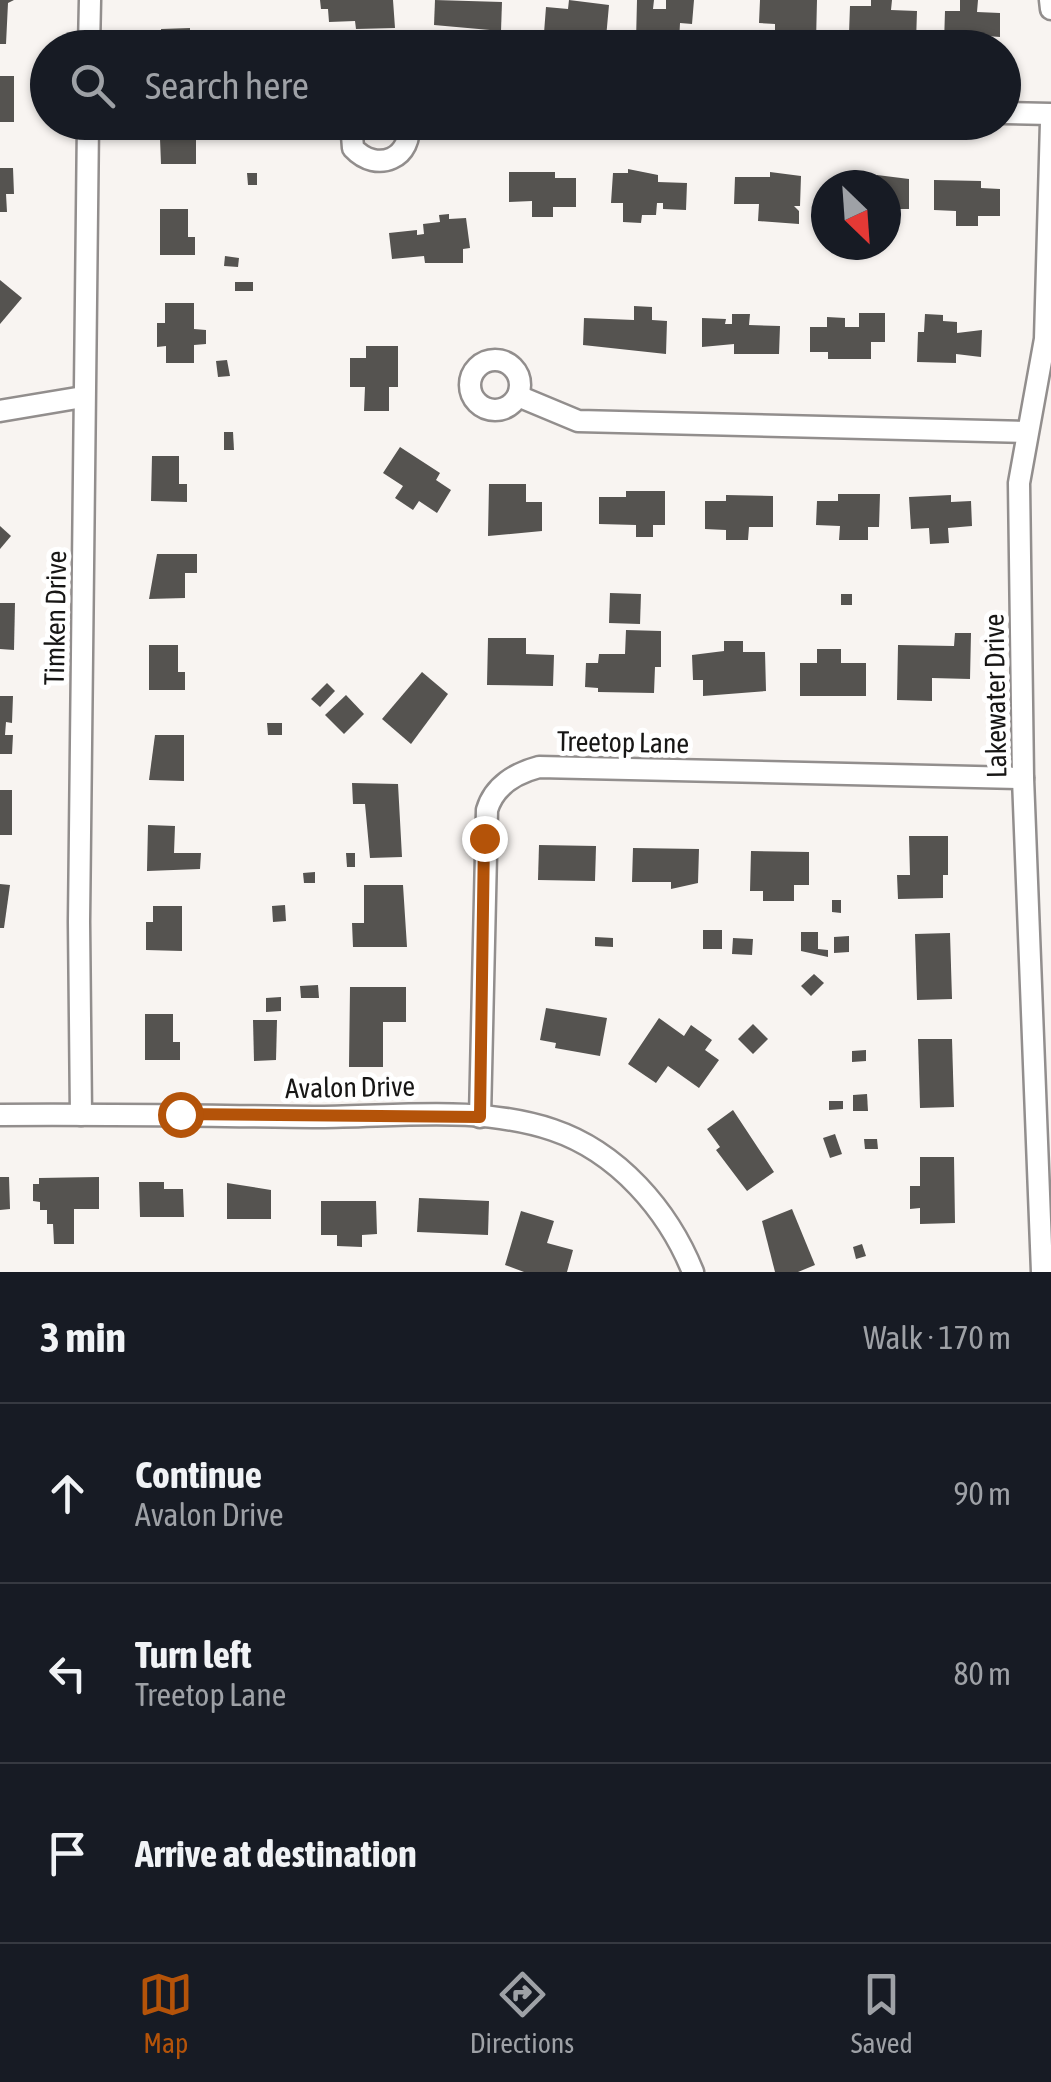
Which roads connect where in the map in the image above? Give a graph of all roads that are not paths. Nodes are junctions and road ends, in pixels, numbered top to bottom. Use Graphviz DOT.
graph roads {
  1 [pos="90,0"];
  2 [pos="1050,0"];
  3 [pos="1051,9"];
  4 [pos="89,30"];
  5 [pos="1021,113"];
  6 [pos="1051,114"];
  7 [pos="1051,122"];
  8 [pos="88,140"];
  9 [pos="353,140"];
  10 [pos="406,140"];
  11 [pos="518,396"];
  12 [pos="83,397"];
  13 [pos="0,411"];
  14 [pos="1026,432"];
  15 [pos="1023,778"];
  16 [pos="81,1114"];
  17 [pos="0,1116"];
  18 [pos="480,1117"];
  19 [pos="693,1272"];
  20 [pos="1042,1272"];
  1 -- 4 [label="street"];
  2 -- 3 [label="street"];
  5 -- 6 [label="street"];
  7 -- 14 [label="street, Lakewater Drive"];
  8 -- 12 [label="street, Timken Drive"];
  9 -- 10 [label="street"];
  11 -- 14 [label="street"];
  12 -- 13 [label="street"];
  12 -- 16 [label="street, Timken Drive"];
  14 -- 15 [label="street, Lakewater Drive"];
  15 -- 18 [label="street, Treetop Lane"];
  15 -- 20 [label="street, Lakewater Drive"];
  16 -- 17 [label="street, Avalon Drive"];
  16 -- 18 [label="street, Avalon Drive"];
  18 -- 19 [label="street, Avalon Drive"];
}
